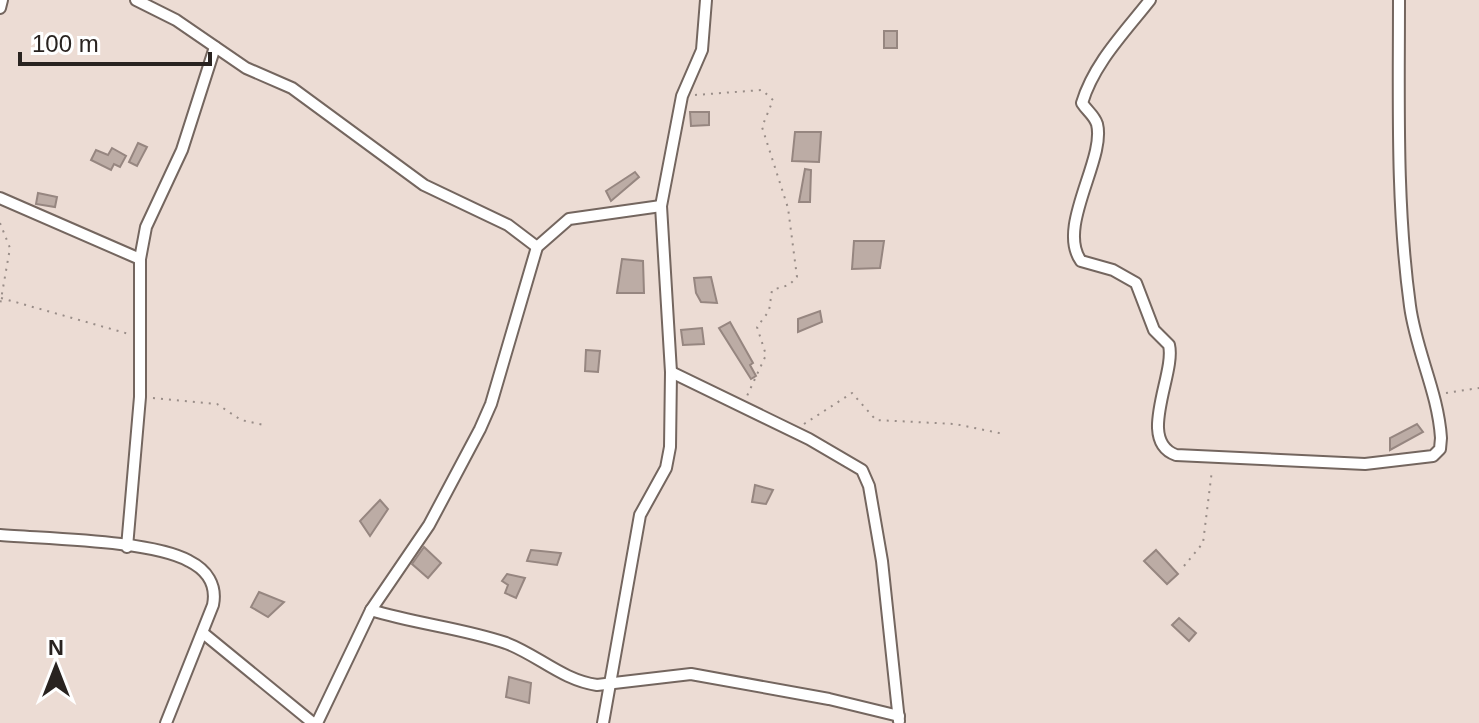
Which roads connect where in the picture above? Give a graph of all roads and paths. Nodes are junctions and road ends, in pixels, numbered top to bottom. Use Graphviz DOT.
graph roads {
  1 [pos="2,0"];
  2 [pos="136,0"];
  3 [pos="706,0"];
  4 [pos="1150,0"];
  5 [pos="1399,0"];
  6 [pos="0,8"];
  7 [pos="215,47"];
  8 [pos="682,96"];
  9 [pos="0,198"];
  10 [pos="661,206"];
  11 [pos="0,223"];
  12 [pos="537,247"];
  13 [pos="140,259"];
  14 [pos="1,298"];
  15 [pos="0,305"];
  16 [pos="138,336"];
  17 [pos="671,372"];
  18 [pos="1479,388"];
  19 [pos="1433,396"];
  20 [pos="140,397"];
  21 [pos="749,398"];
  22 [pos="264,425"];
  23 [pos="793,431"];
  24 [pos="1004,434"];
  25 [pos="1213,457"];
  26 [pos="0,535"];
  27 [pos="127,547"];
  28 [pos="1184,566"];
  29 [pos="371,610"];
  30 [pos="203,633"];
  31 [pos="612,683"];
  32 [pos="899,720"];
  33 [pos="166,723"];
  34 [pos="315,723"];
  35 [pos="603,723"];
  1 -- 6 [label="street"];
  2 -- 7 [label="street"];
  3 -- 8 [label="street"];
  4 -- 25 [label="street"];
  5 -- 19 [label="street"];
  7 -- 12 [label="street"];
  7 -- 13 [label="street"];
  8 -- 10 [label="street"];
  8 -- 21 [label="path"];
  9 -- 13 [label="street"];
  10 -- 12 [label="street"];
  10 -- 17 [label="street"];
  11 -- 14 [label="path"];
  12 -- 29 [label="street"];
  13 -- 16 [label="street"];
  14 -- 15 [label="path"];
  14 -- 16 [label="path"];
  16 -- 20 [label="street"];
  17 -- 23 [label="street"];
  17 -- 31 [label="street"];
  18 -- 19 [label="path"];
  19 -- 25 [label="street"];
  20 -- 22 [label="path"];
  20 -- 27 [label="street"];
  23 -- 24 [label="path"];
  23 -- 32 [label="street"];
  25 -- 28 [label="path"];
  26 -- 27 [label="street"];
  27 -- 30 [label="street"];
  29 -- 31 [label="street"];
  29 -- 34 [label="street"];
  30 -- 33 [label="street"];
  30 -- 34 [label="street"];
  31 -- 32 [label="street"];
  31 -- 35 [label="street"];
}
